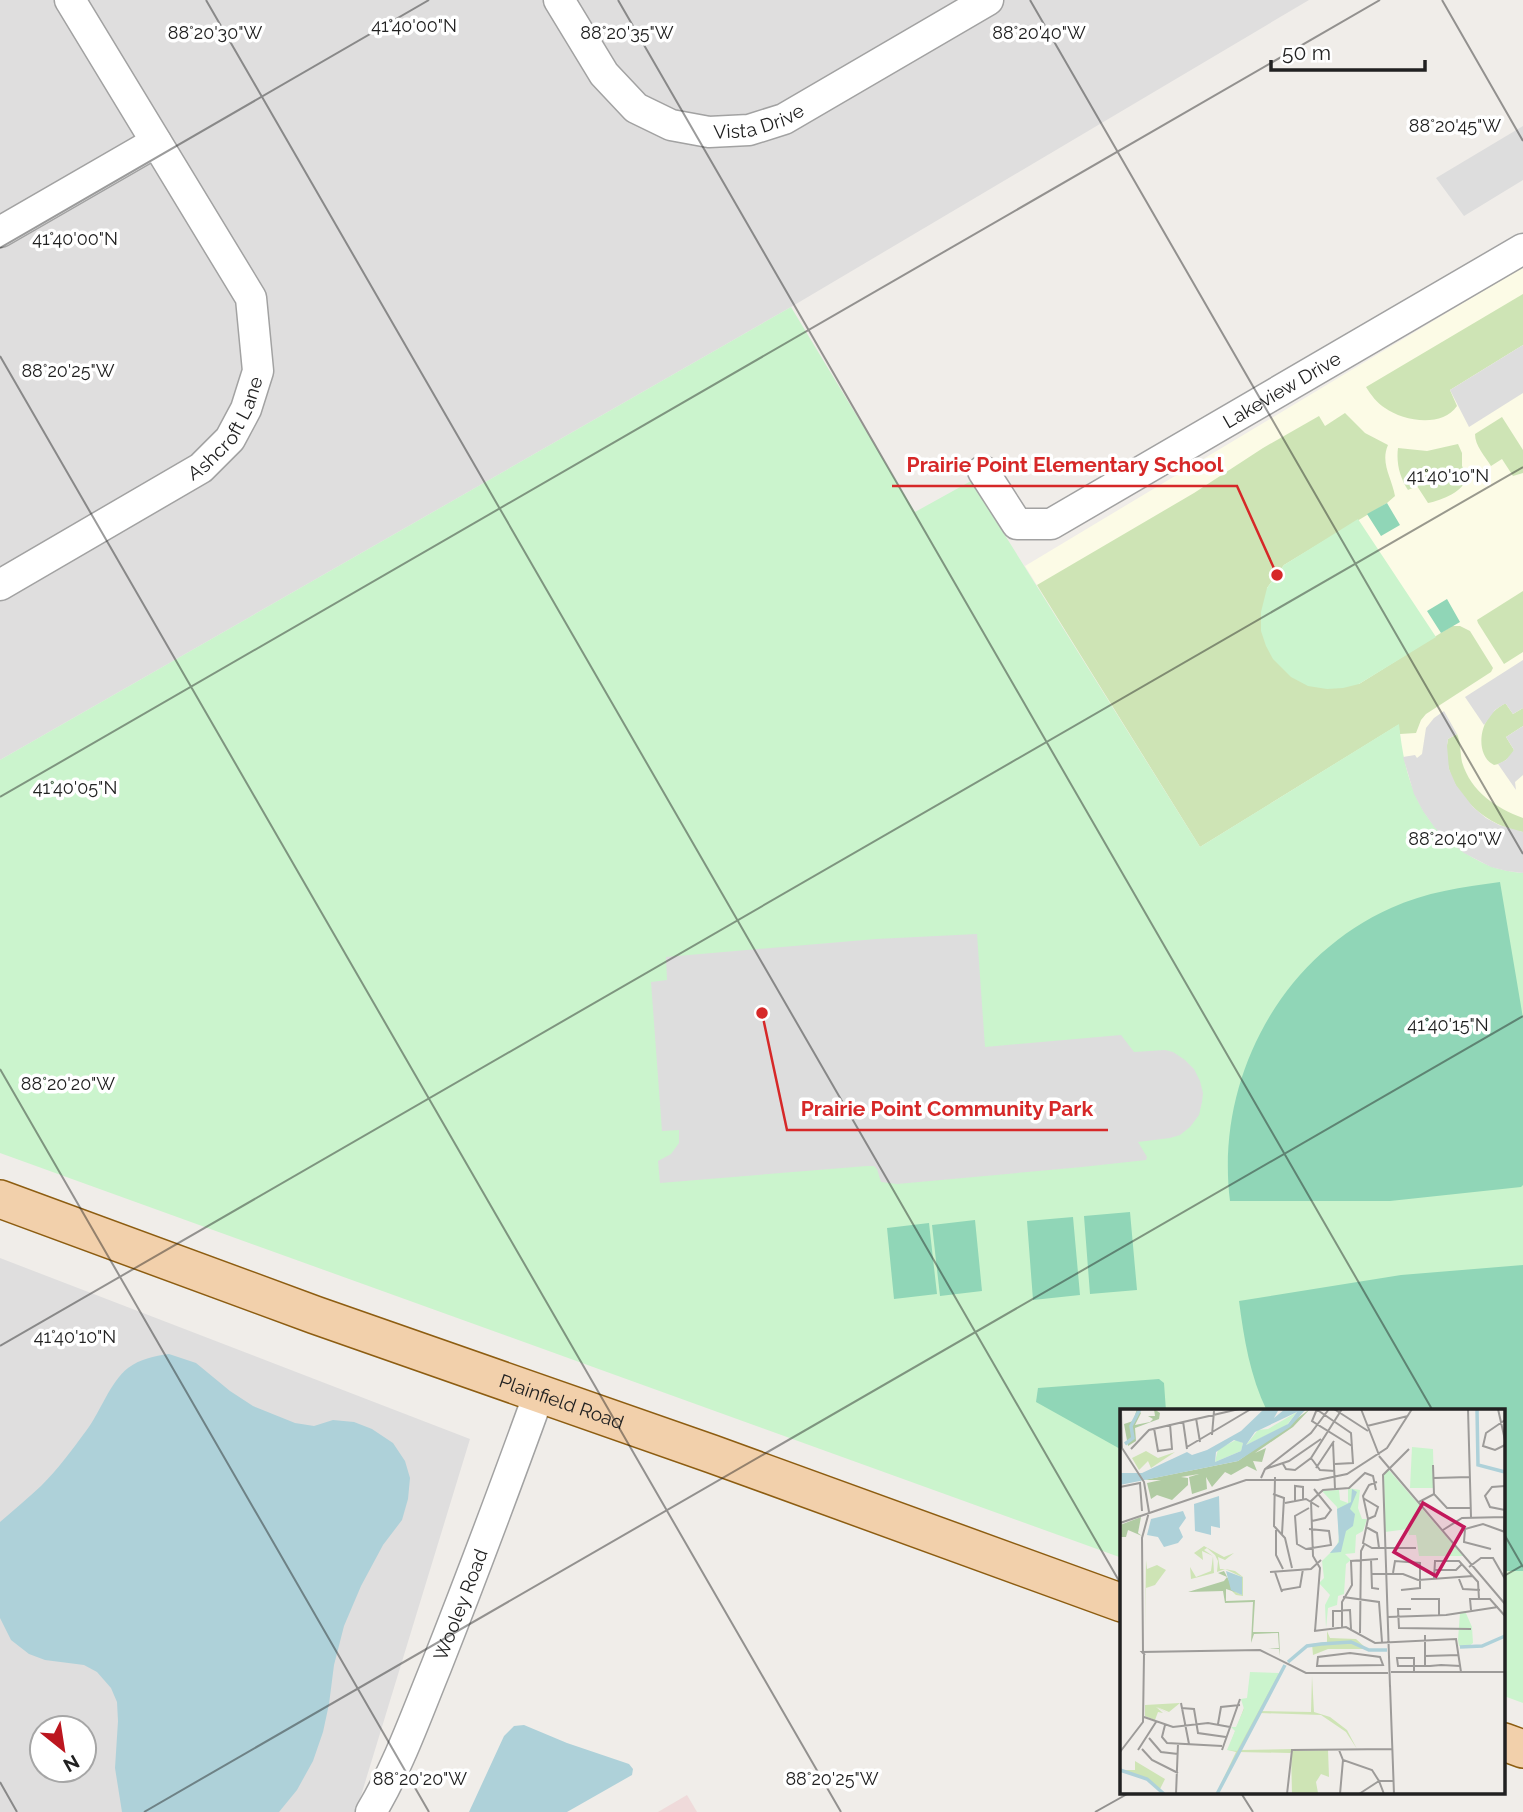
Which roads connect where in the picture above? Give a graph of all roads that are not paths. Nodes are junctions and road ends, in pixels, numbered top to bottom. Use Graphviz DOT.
graph roads {
  1 [pos="70,0"];
  2 [pos="559,0"];
  3 [pos="988,0"];
  4 [pos="156,142"];
  5 [pos="0,232"];
  6 [pos="1523,249"];
  7 [pos="983,471"];
  8 [pos="0,585"];
  9 [pos="0,1199"];
  10 [pos="539,1394"];
  11 [pos="1120,1602"];
  12 [pos="1506,1743"];
  13 [pos="1523,1749"];
  14 [pos="371,1812"];
  1 -- 4 [label="street, Ashcroft Lane"];
  2 -- 3 [label="street, Vista Drive"];
  4 -- 5 [label="street"];
  4 -- 8 [label="street, Ashcroft Lane"];
  6 -- 7 [label="street, Lakeview Drive"];
  9 -- 10 [label="main road, Plainfield Road"];
  10 -- 11 [label="main road, Plainfield Road"];
  10 -- 14 [label="street, Wooley Road"];
  12 -- 13 [label="main road"];
}
